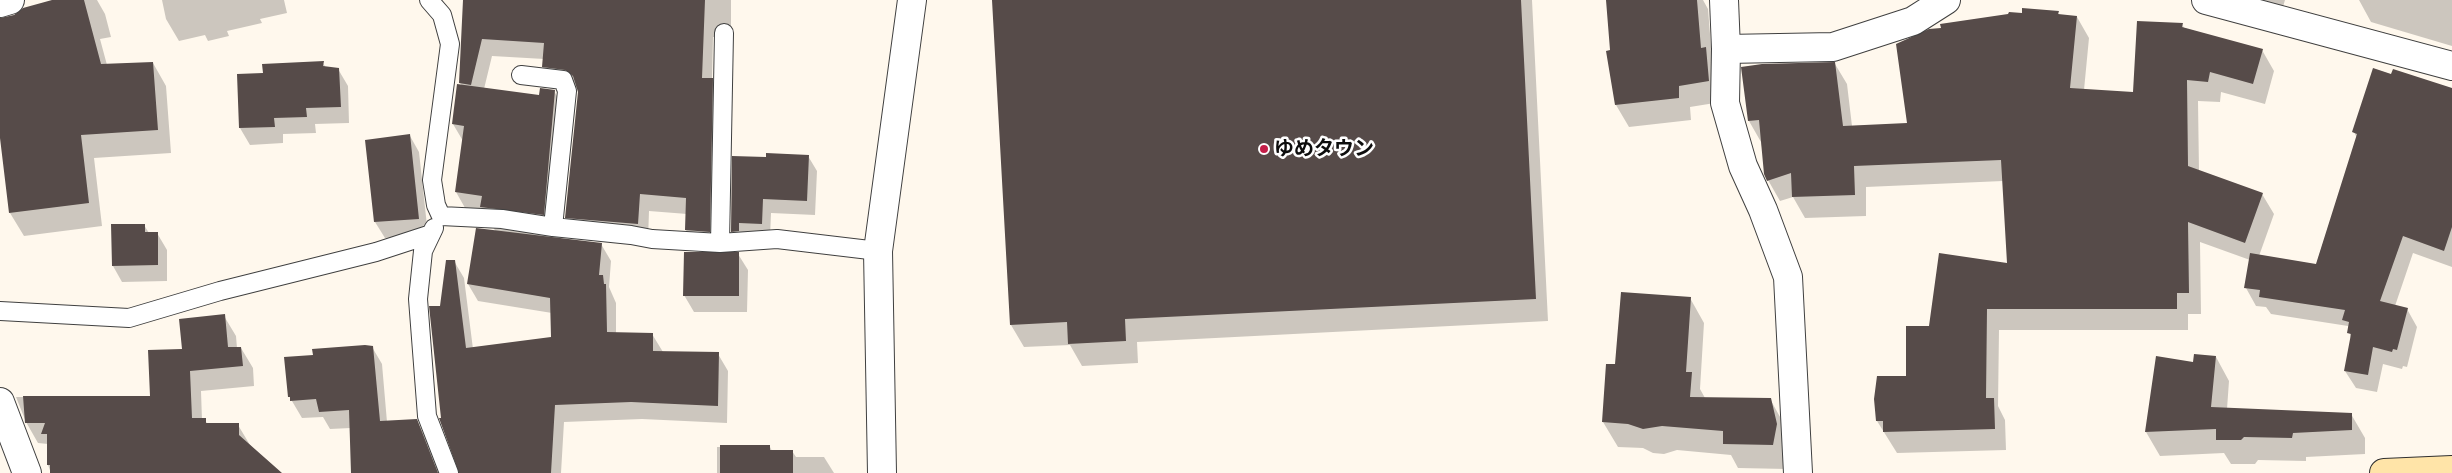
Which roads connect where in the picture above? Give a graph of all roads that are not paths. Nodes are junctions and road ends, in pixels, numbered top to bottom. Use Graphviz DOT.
graph roads {
  1 [pos="10,0"];
  2 [pos="429,0"];
  3 [pos="912,0"];
  4 [pos="1724,0"];
  5 [pos="1946,0"];
  6 [pos="2206,0"];
  7 [pos="0,3"];
  8 [pos="724,33"];
  9 [pos="1726,49"];
  10 [pos="2452,66"];
  11 [pos="521,75"];
  12 [pos="441,216"];
  13 [pos="553,227"];
  14 [pos="431,234"];
  15 [pos="720,243"];
  16 [pos="878,251"];
  17 [pos="0,311"];
  18 [pos="0,402"];
  19 [pos="2443,471"];
  20 [pos="27,473"];
  21 [pos="449,473"];
  22 [pos="882,473"];
  23 [pos="1798,473"];
  24 [pos="2384,473"];
  1 -- 7 [label="street"];
  2 -- 12 [label="lane"];
  3 -- 16 [label="street"];
  4 -- 9 [label="street"];
  5 -- 9 [label="street"];
  6 -- 10 [label="street"];
  8 -- 15 [label="lane"];
  9 -- 23 [label="street"];
  11 -- 13 [label="lane"];
  12 -- 13 [label="lane"];
  12 -- 14 [label="lane"];
  13 -- 15 [label="lane"];
  14 -- 17 [label="lane"];
  14 -- 21 [label="lane"];
  15 -- 16 [label="lane"];
  16 -- 22 [label="street"];
  18 -- 20 [label="street"];
  19 -- 24 [label="main road"];
}
